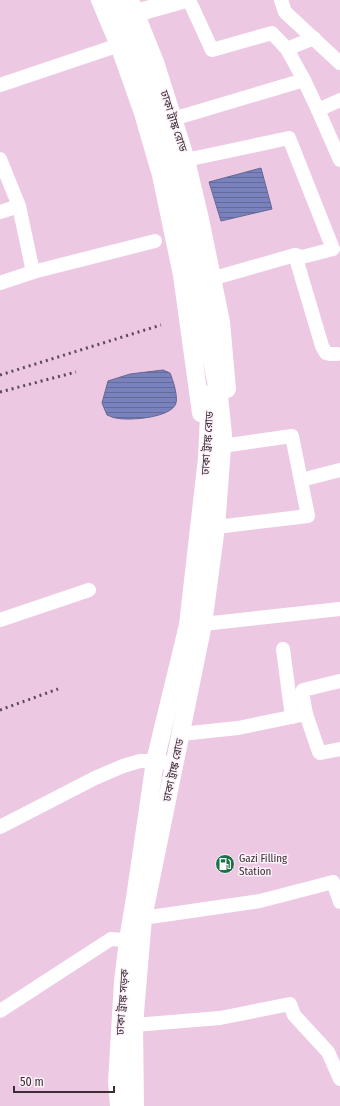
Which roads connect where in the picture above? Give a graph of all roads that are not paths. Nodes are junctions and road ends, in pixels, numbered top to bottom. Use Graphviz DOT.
graph roads {
  1 [pos="100,0"];
  2 [pos="116,0"];
  3 [pos="182,0"];
  4 [pos="189,0"];
  5 [pos="281,0"];
  6 [pos="133,7"];
  7 [pos="314,38"];
  8 [pos="119,45"];
  9 [pos="287,49"];
  10 [pos="340,63"];
  11 [pos="304,80"];
  12 [pos="0,85"];
  13 [pos="340,100"];
  14 [pos="318,110"];
  15 [pos="173,119"];
  16 [pos="0,159"];
  17 [pos="186,160"];
  18 [pos="340,160"];
  19 [pos="19,206"];
  20 [pos="0,212"];
  21 [pos="154,241"];
  22 [pos="337,247"];
  23 [pos="295,255"];
  24 [pos="33,272"];
  25 [pos="211,279"];
  26 [pos="0,282"];
  27 [pos="339,356"];
  28 [pos="212,366"];
  29 [pos="222,440"];
  30 [pos="207,458"];
  31 [pos="340,470"];
  32 [pos="301,480"];
  33 [pos="216,527"];
  34 [pos="88,590"];
  35 [pos="340,609"];
  36 [pos="0,620"];
  37 [pos="202,624"];
  38 [pos="283,649"];
  39 [pos="340,681"];
  40 [pos="306,714"];
  41 [pos="292,717"];
  42 [pos="181,734"];
  43 [pos="340,749"];
  44 [pos="155,761"];
  45 [pos="175,764"];
  46 [pos="0,827"];
  47 [pos="135,898"];
  48 [pos="340,902"];
  49 [pos="143,918"];
  50 [pos="134,941"];
  51 [pos="0,1011"];
  52 [pos="134,1026"];
  53 [pos="340,1079"];
  54 [pos="118,1106"];
  55 [pos="135,1106"];
  1 -- 8 [label="main road"];
  2 -- 28 [label="main road, ঢাকা ট্রাঙ্ক রোড"];
  3 -- 6 [label="main road"];
  4 -- 9 [label="street"];
  5 -- 7 [label="street"];
  6 -- 15 [label="main road, ঢাকা ট্রাঙ্ক রোড"];
  7 -- 9 [label="street"];
  7 -- 10 [label="street"];
  8 -- 12 [label="street"];
  8 -- 30 [label="main road"];
  9 -- 11 [label="street"];
  11 -- 14 [label="street"];
  11 -- 15 [label="street"];
  13 -- 14 [label="street"];
  14 -- 18 [label="street"];
  15 -- 17 [label="main road, ঢাকা ট্রাঙ্ক রোড"];
  16 -- 19 [label="street"];
  17 -- 22 [label="street"];
  17 -- 25 [label="main road, ঢাকা ট্রাঙ্ক রোড"];
  19 -- 20 [label="street"];
  19 -- 24 [label="street"];
  21 -- 24 [label="street"];
  22 -- 23 [label="street"];
  23 -- 25 [label="street"];
  23 -- 27 [label="street"];
  24 -- 26 [label="street"];
  25 -- 29 [label="main road, ঢাকা ট্রাঙ্ক রোড"];
  28 -- 29 [label="main road, ঢাকা ট্রাঙ্ক রোড"];
  28 -- 30 [label="main road, ঢাকা ট্রাঙ্ক রোড"];
  29 -- 32 [label="street"];
  29 -- 33 [label="main road, ঢাকা ট্রাঙ্ক রোড"];
  30 -- 44 [label="main road, ঢাকা ট্রাঙ্ক রোড"];
  31 -- 32 [label="street"];
  32 -- 33 [label="street"];
  33 -- 37 [label="main road, ঢাকা ট্রাঙ্ক রোড"];
  34 -- 36 [label="street"];
  35 -- 37 [label="street"];
  37 -- 42 [label="main road, ঢাকা ট্রাঙ্ক রোড"];
  38 -- 41 [label="street"];
  39 -- 40 [label="street"];
  40 -- 41 [label="street"];
  40 -- 43 [label="street"];
  41 -- 42 [label="street"];
  42 -- 45 [label="main road, ঢাকা ট্রাঙ্ক রোড"];
  44 -- 45 [label="street"];
  44 -- 46 [label="street"];
  44 -- 47 [label="main road, ঢাকা ট্রাঙ্ক রোড"];
  45 -- 49 [label="main road, ঢাকা ট্রাঙ্ক রোড"];
  47 -- 50 [label="main road, ঢাকা ট্রাঙ্ক সড়ক"];
  48 -- 49 [label="street"];
  49 -- 50 [label="main road, ঢাকা ট্রাঙ্ক রোড"];
  50 -- 51 [label="street"];
  50 -- 52 [label="main road, ঢাকা ট্রাঙ্ক রোড"];
  50 -- 54 [label="main road, ঢাকা ট্রাঙ্ক সড়ক"];
  52 -- 53 [label="street"];
  52 -- 55 [label="main road, ঢাকা ট্রাঙ্ক রোড"];
}
